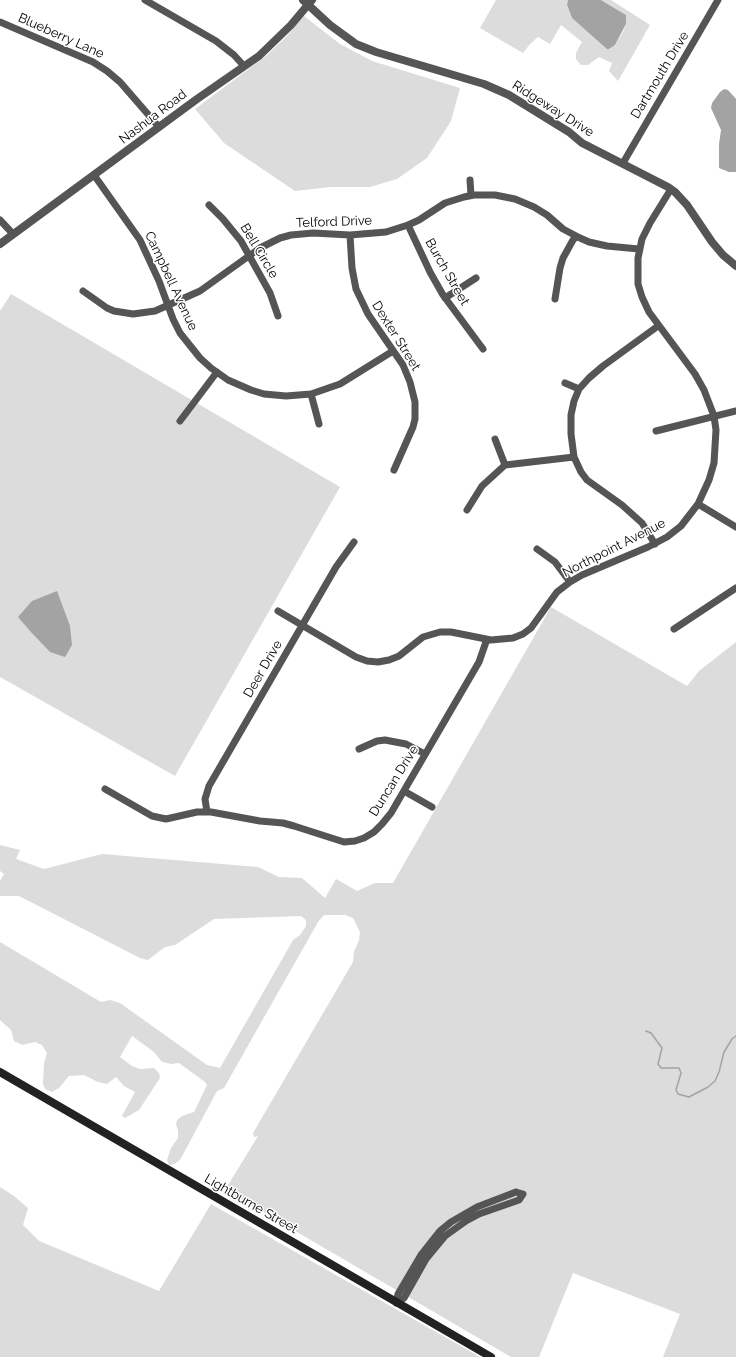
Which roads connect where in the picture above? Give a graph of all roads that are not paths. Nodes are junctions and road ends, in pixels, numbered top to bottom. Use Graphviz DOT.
graph roads {
  1 [pos="146,0"];
  2 [pos="718,0"];
  3 [pos="308,2"];
  4 [pos="0,22"];
  5 [pos="244,66"];
  6 [pos="159,127"];
  7 [pos="622,163"];
  8 [pos="94,175"];
  9 [pos="470,180"];
  10 [pos="671,189"];
  11 [pos="471,196"];
  12 [pos="209,205"];
  13 [pos="0,220"];
  14 [pos="408,225"];
  15 [pos="13,234"];
  16 [pos="350,235"];
  17 [pos="576,237"];
  18 [pos="0,244"];
  19 [pos="639,249"];
  20 [pos="250,255"];
  21 [pos="736,266"];
  22 [pos="476,278"];
  23 [pos="83,291"];
  24 [pos="446,298"];
  25 [pos="555,299"];
  26 [pos="168,306"];
  27 [pos="278,316"];
  28 [pos="658,326"];
  29 [pos="482,348"];
  30 [pos="393,351"];
  31 [pos="216,372"];
  32 [pos="565,383"];
  33 [pos="579,389"];
  34 [pos="311,394"];
  35 [pos="736,411"];
  36 [pos="714,416"];
  37 [pos="180,421"];
  38 [pos="319,424"];
  39 [pos="656,431"];
  40 [pos="495,439"];
  41 [pos="574,457"];
  42 [pos="505,464"];
  43 [pos="394,470"];
  44 [pos="698,504"];
  45 [pos="467,510"];
  46 [pos="736,527"];
  47 [pos="354,542"];
  48 [pos="655,544"];
  49 [pos="537,549"];
  50 [pos="570,582"];
  51 [pos="736,588"];
  52 [pos="278,611"];
  53 [pos="302,626"];
  54 [pos="674,629"];
  55 [pos="487,639"];
  56 [pos="359,749"];
  57 [pos="425,754"];
  58 [pos="105,789"];
  59 [pos="404,791"];
  60 [pos="432,806"];
  61 [pos="207,812"];
  62 [pos="0,1072"];
  63 [pos="442,1234"];
  64 [pos="396,1303"];
  65 [pos="491,1357"];
  1 -- 5 [label="street"];
  2 -- 7 [label="street, Dartmouth Drive"];
  3 -- 5 [label="street, Nashua Road"];
  3 -- 7 [label="street, Ridgeway Drive"];
  4 -- 6 [label="street, Blueberry Lane"];
  5 -- 6 [label="street, Nashua Road"];
  6 -- 8 [label="street, Nashua Road"];
  7 -- 10 [label="street, Ridgeway Drive"];
  8 -- 15 [label="street, Nashua Road"];
  8 -- 26 [label="street, Campbell Avenue"];
  9 -- 11 [label="street"];
  10 -- 19 [label="street, Northpoint Avenue"];
  10 -- 21 [label="street, Ridgeway Drive"];
  11 -- 14 [label="street, Telford Drive"];
  11 -- 17 [label="street, Telford Drive"];
  12 -- 20 [label="street, Bell Circle"];
  13 -- 15 [label="street"];
  14 -- 16 [label="street, Telford Drive"];
  14 -- 24 [label="street, Burch Street"];
  15 -- 18 [label="street, Nashua Road"];
  16 -- 20 [label="street, Telford Drive"];
  16 -- 30 [label="street, Dexter Street"];
  17 -- 19 [label="street, Telford Drive"];
  17 -- 25 [label="street"];
  19 -- 28 [label="street, Northpoint Avenue"];
  20 -- 26 [label="street, Telford Drive"];
  20 -- 27 [label="street, Bell Circle"];
  22 -- 24 [label="street"];
  23 -- 26 [label="street, Telford Drive"];
  24 -- 29 [label="street, Burch Street"];
  26 -- 31 [label="street, Campbell Avenue"];
  28 -- 33 [label="street"];
  28 -- 36 [label="street, Northpoint Avenue"];
  30 -- 34 [label="street, Campbell Avenue"];
  30 -- 43 [label="street, Dexter Street"];
  31 -- 34 [label="street, Campbell Avenue"];
  31 -- 37 [label="street"];
  32 -- 33 [label="street"];
  33 -- 41 [label="street"];
  34 -- 38 [label="street"];
  35 -- 36 [label="street"];
  36 -- 39 [label="street"];
  36 -- 44 [label="street, Northpoint Avenue"];
  40 -- 42 [label="street"];
  41 -- 42 [label="street"];
  41 -- 48 [label="street"];
  42 -- 45 [label="street"];
  44 -- 46 [label="street"];
  44 -- 48 [label="street, Northpoint Avenue"];
  47 -- 53 [label="street, Deer Drive"];
  48 -- 50 [label="street, Northpoint Avenue"];
  49 -- 50 [label="street"];
  50 -- 55 [label="street, Northpoint Avenue"];
  51 -- 54 [label="street"];
  52 -- 53 [label="street, Northpoint Avenue"];
  53 -- 55 [label="street, Northpoint Avenue"];
  53 -- 61 [label="street, Deer Drive"];
  55 -- 57 [label="street, Duncan Drive"];
  56 -- 57 [label="street"];
  57 -- 59 [label="street, Duncan Drive"];
  58 -- 61 [label="street, Duncan Drive"];
  59 -- 60 [label="street"];
  59 -- 61 [label="street, Duncan Drive"];
  62 -- 64 [label="main road, Lightburne Street"];
  63 -- 63 [label="street"];
  63 -- 64 [label="street"];
  64 -- 65 [label="main road, Lightburne Street"];
}
